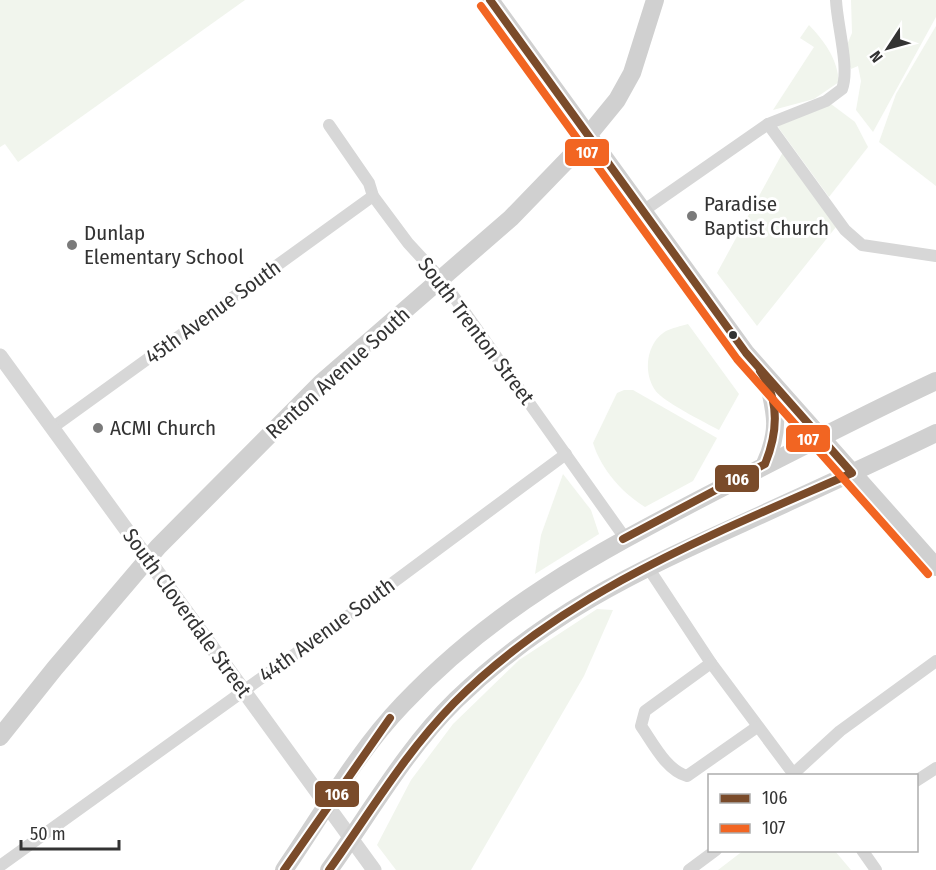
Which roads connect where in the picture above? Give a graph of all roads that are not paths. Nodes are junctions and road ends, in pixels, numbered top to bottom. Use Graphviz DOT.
graph roads {
  1 [pos="490,0"];
  2 [pos="655,0"];
  3 [pos="836,0"];
  4 [pos="768,124"];
  5 [pos="329,125"];
  6 [pos="589,136"];
  7 [pos="373,196"];
  8 [pos="643,211"];
  9 [pos="936,256"];
  10 [pos="442,280"];
  11 [pos="0,356"];
  12 [pos="767,379"];
  13 [pos="936,381"];
  14 [pos="52,428"];
  15 [pos="936,433"];
  16 [pos="820,436"];
  17 [pos="566,454"];
  18 [pos="765,464"];
  19 [pos="852,473"];
  20 [pos="625,538"];
  21 [pos="147,558"];
  22 [pos="647,566"];
  23 [pos="936,567"];
  24 [pos="936,661"];
  25 [pos="711,663"];
  26 [pos="243,691"];
  27 [pos="757,727"];
  28 [pos="0,737"];
  29 [pos="936,768"];
  30 [pos="793,774"];
  31 [pos="795,774"];
  32 [pos="918,780"];
  33 [pos="327,806"];
  34 [pos="351,839"];
  35 [pos="713,852"];
  36 [pos="863,852"];
  37 [pos="0,866"];
  38 [pos="284,870"];
  39 [pos="329,870"];
  40 [pos="374,870"];
  41 [pos="689,870"];
  42 [pos="876,870"];
  1 -- 6 [label="main road"];
  2 -- 6 [label="main road, Renton Avenue South"];
  3 -- 4 [label="street"];
  4 -- 8 [label="street"];
  4 -- 9 [label="street"];
  5 -- 7 [label="street, South Trenton Street"];
  6 -- 8 [label="main road"];
  6 -- 10 [label="main road, Renton Avenue South"];
  7 -- 10 [label="street, South Trenton Street"];
  7 -- 14 [label="street, 45th Avenue South"];
  8 -- 12 [label="main road"];
  10 -- 17 [label="street, South Trenton Street"];
  10 -- 21 [label="main road, Renton Avenue South"];
  11 -- 14 [label="street, South Cloverdale Street"];
  12 -- 16 [label="main road"];
  12 -- 18 [label="main road"];
  13 -- 16 [label="main road"];
  14 -- 21 [label="street, South Cloverdale Street"];
  15 -- 19 [label="main road"];
  16 -- 18 [label="main road"];
  16 -- 19 [label="main road"];
  17 -- 20 [label="street, South Trenton Street"];
  17 -- 26 [label="street, 44th Avenue South"];
  18 -- 20 [label="main road"];
  19 -- 22 [label="main road"];
  19 -- 23 [label="main road"];
  20 -- 33 [label="main road"];
  21 -- 26 [label="street, South Cloverdale Street"];
  21 -- 28 [label="main road, Renton Avenue South"];
  22 -- 25 [label="street"];
  22 -- 34 [label="main road"];
  24 -- 31 [label="street"];
  25 -- 27 [label="street"];
  25 -- 27 [label="street"];
  26 -- 33 [label="street, South Cloverdale Street"];
  26 -- 37 [label="street, 44th Avenue South"];
  27 -- 30 [label="street"];
  29 -- 32 [label="street"];
  33 -- 34 [label="street, South Cloverdale Street"];
  33 -- 38 [label="main road"];
  34 -- 39 [label="main road"];
  34 -- 40 [label="street, South Cloverdale Street"];
  35 -- 41 [label="street"];
  36 -- 42 [label="street"];
}
